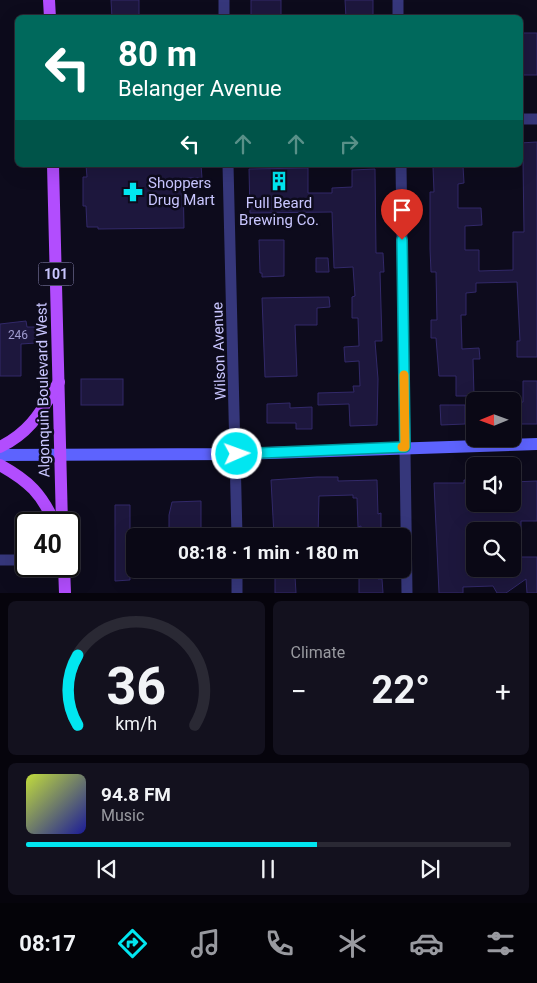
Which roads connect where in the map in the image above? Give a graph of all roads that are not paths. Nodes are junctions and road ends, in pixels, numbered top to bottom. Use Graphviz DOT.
graph roads {
  1 [pos="49,0"];
  2 [pos="224,0"];
  3 [pos="398,0"];
  4 [pos="50,15"];
  5 [pos="224,15"];
  6 [pos="398,15"];
  7 [pos="523,119"];
  8 [pos="537,119"];
  9 [pos="53,167"];
  10 [pos="228,167"];
  11 [pos="401,167"];
  12 [pos="59,382"];
  13 [pos="537,444"];
  14 [pos="0,446"];
  15 [pos="405,447"];
  16 [pos="237,454"];
  17 [pos="0,456"];
  18 [pos="61,456"];
  19 [pos="0,465"];
  20 [pos="50,512"];
  21 [pos="62,512"];
  22 [pos="237,528"];
  23 [pos="0,560"];
  24 [pos="15,560"];
  25 [pos="64,577"];
  26 [pos="237,578"];
  27 [pos="65,593"];
  28 [pos="237,593"];
  29 [pos="407,593"];
  1 -- 4 [label="main road"];
  2 -- 5 [label="street"];
  3 -- 6 [label="street"];
  7 -- 8 [label="street"];
  9 -- 12 [label="main road, Algonquin Boulevard West / 101"];
  10 -- 16 [label="street, Wilson Avenue"];
  11 -- 15 [label="street"];
  12 -- 14 [label="main road"];
  12 -- 18 [label="main road, Algonquin Boulevard West / 101"];
  13 -- 15 [label="street"];
  15 -- 16 [label="street"];
  15 -- 29 [label="street"];
  16 -- 18 [label="street"];
  16 -- 22 [label="street, Wilson Avenue"];
  17 -- 18 [label="street"];
  18 -- 21 [label="main road, Algonquin Boulevard West / 101"];
  19 -- 20 [label="main road"];
  23 -- 24 [label="street"];
  25 -- 27 [label="main road"];
  26 -- 28 [label="street"];
}
